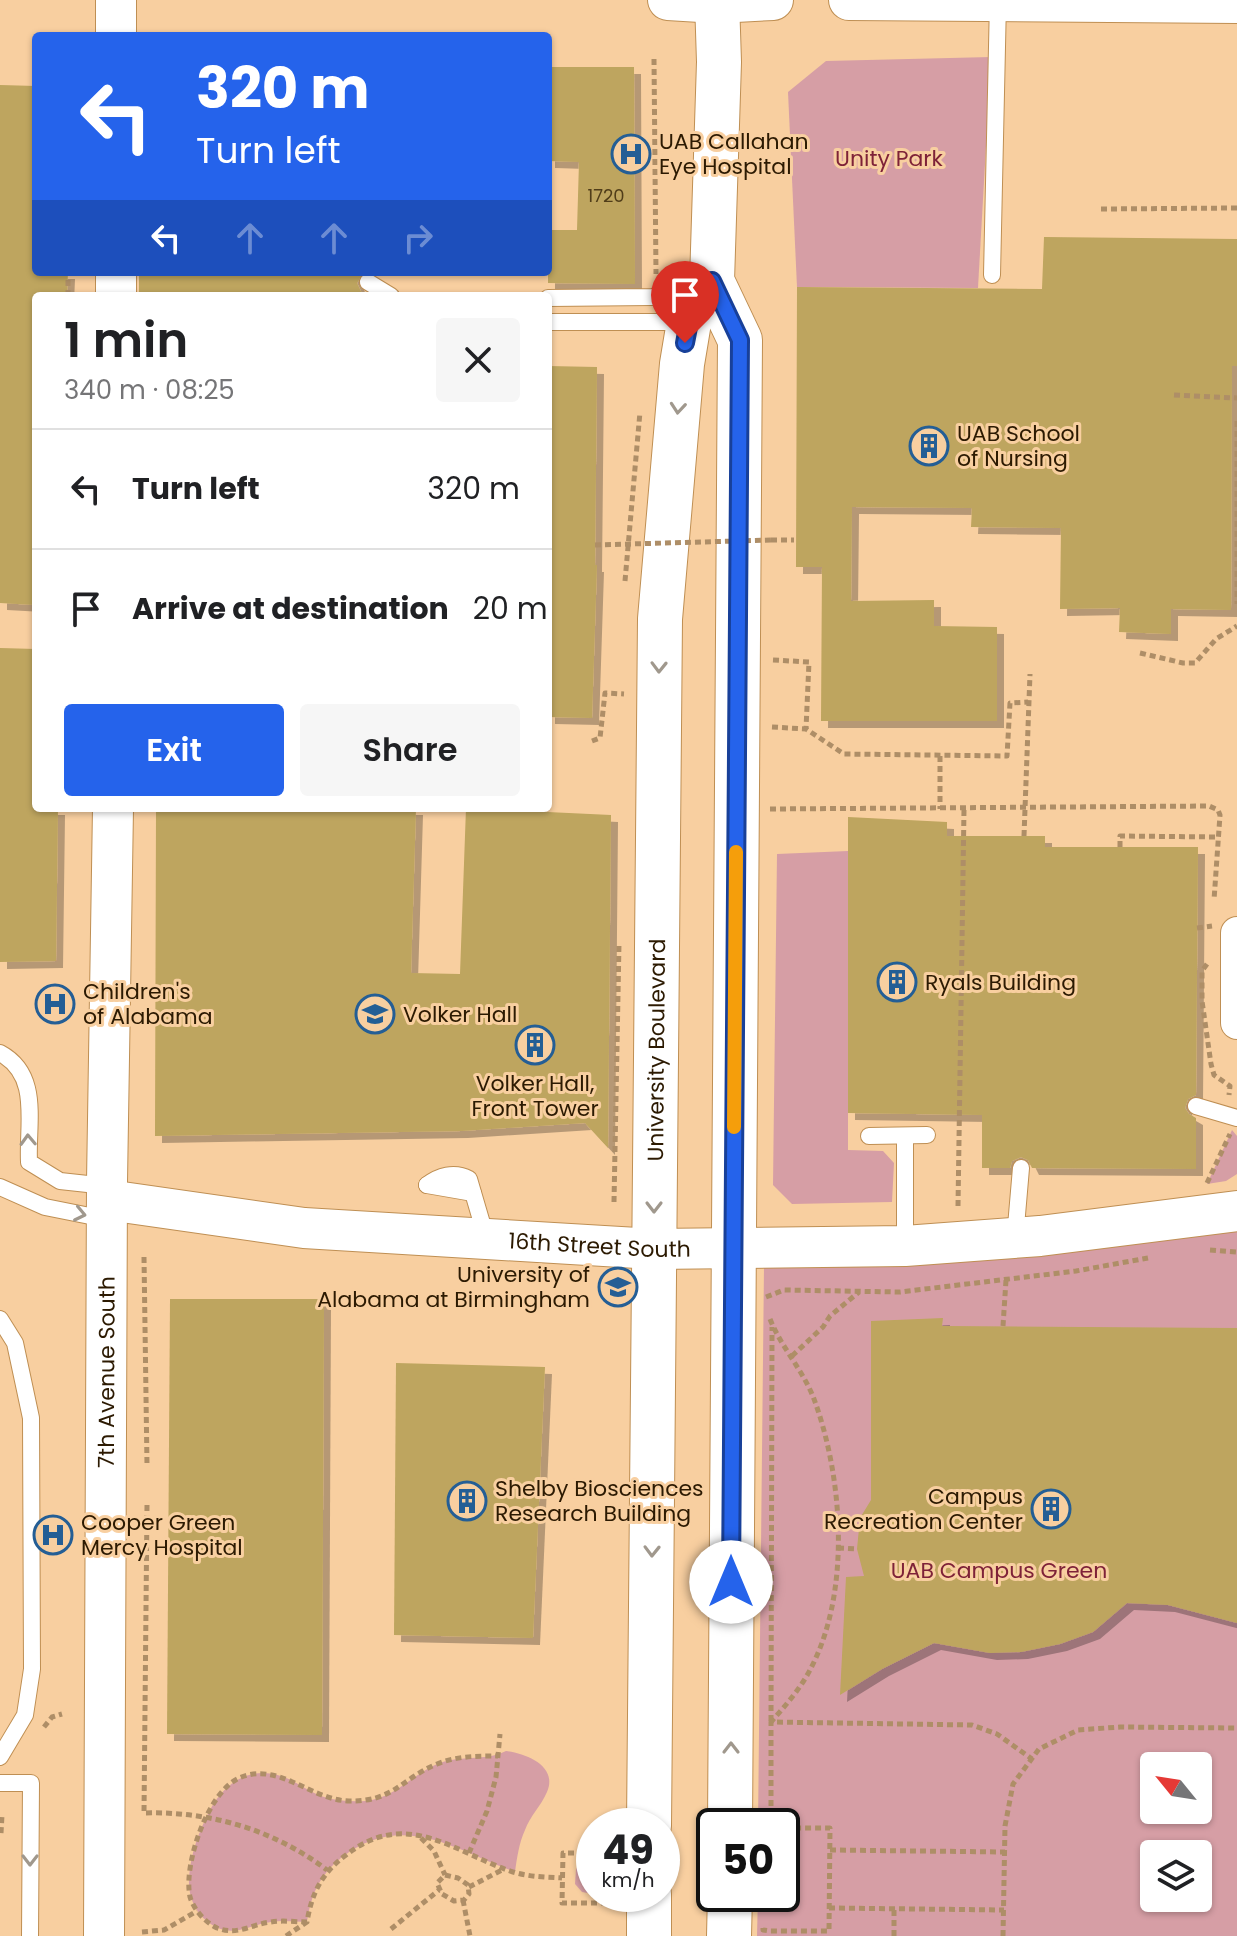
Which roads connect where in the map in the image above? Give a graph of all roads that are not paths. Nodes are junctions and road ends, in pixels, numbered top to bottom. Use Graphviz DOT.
graph roads {
  1 [pos="116,0"];
  2 [pos="668,0"];
  3 [pos="773,0"];
  4 [pos="849,0"];
  5 [pos="998,1"];
  6 [pos="1130,1"];
  7 [pos="717,2"];
  8 [pos="1237,3"];
  9 [pos="116,32"];
  10 [pos="992,275"];
  11 [pos="712,281"];
  12 [pos="368,282"];
  13 [pos="384,292"];
  14 [pos="552,298"];
  15 [pos="552,322"];
  16 [pos="689,322"];
  17 [pos="113,812"];
  18 [pos="1237,933"];
  19 [pos="1237,1023"];
  20 [pos="0,1053"];
  21 [pos="1196,1106"];
  22 [pos="1237,1118"];
  23 [pos="927,1135"];
  24 [pos="869,1136"];
  25 [pos="905,1136"];
  26 [pos="1021,1168"];
  27 [pos="0,1187"];
  28 [pos="473,1193"];
  29 [pos="108,1202"];
  30 [pos="1237,1211"];
  31 [pos="1015,1238"];
  32 [pos="487,1240"];
  33 [pos="905,1246"];
  34 [pos="734,1248"];
  35 [pos="654,1249"];
  36 [pos="0,1319"];
  37 [pos="0,1757"];
  38 [pos="2,1786"];
  39 [pos="649,1808"];
  40 [pos="730,1808"];
  41 [pos="649,1912"];
  42 [pos="123,1934"];
  43 [pos="30,1936"];
  44 [pos="649,1936"];
  1 -- 9 [label="street"];
  2 -- 7 [label="street"];
  3 -- 7 [label="street"];
  4 -- 5 [label="street"];
  5 -- 6 [label="street"];
  5 -- 10 [label="lane"];
  6 -- 8 [label="street"];
  7 -- 11 [label="main road, University Boulevard"];
  11 -- 14 [label="lane"];
  11 -- 16 [label="main road, University Boulevard"];
  11 -- 34 [label="main road, University Boulevard"];
  12 -- 13 [label="lane"];
  15 -- 16 [label="lane"];
  16 -- 35 [label="main road, University Boulevard, one-way"];
  17 -- 29 [label="street, 7th Avenue South"];
  18 -- 19 [label="street"];
  29 -- 20 [label="lane, one-way"];
  21 -- 22 [label="lane"];
  23 -- 25 [label="lane"];
  24 -- 25 [label="lane"];
  25 -- 33 [label="lane"];
  26 -- 31 [label="lane"];
  27 -- 29 [label="lane, one-way"];
  28 -- 32 [label="lane"];
  29 -- 32 [label="street, 16th Street South"];
  29 -- 42 [label="street, 7th Avenue South"];
  30 -- 31 [label="street, 16th Street South"];
  31 -- 33 [label="street, 16th Street South"];
  32 -- 35 [label="street, 16th Street South"];
  33 -- 34 [label="street, 16th Street South"];
  34 -- 35 [label="street, 16th Street South"];
  40 -- 34 [label="main road, University Boulevard, one-way"];
  35 -- 39 [label="main road, University Boulevard, one-way"];
  36 -- 37 [label="lane"];
  38 -- 43 [label="lane, one-way"];
  41 -- 44 [label="main road"];
}
